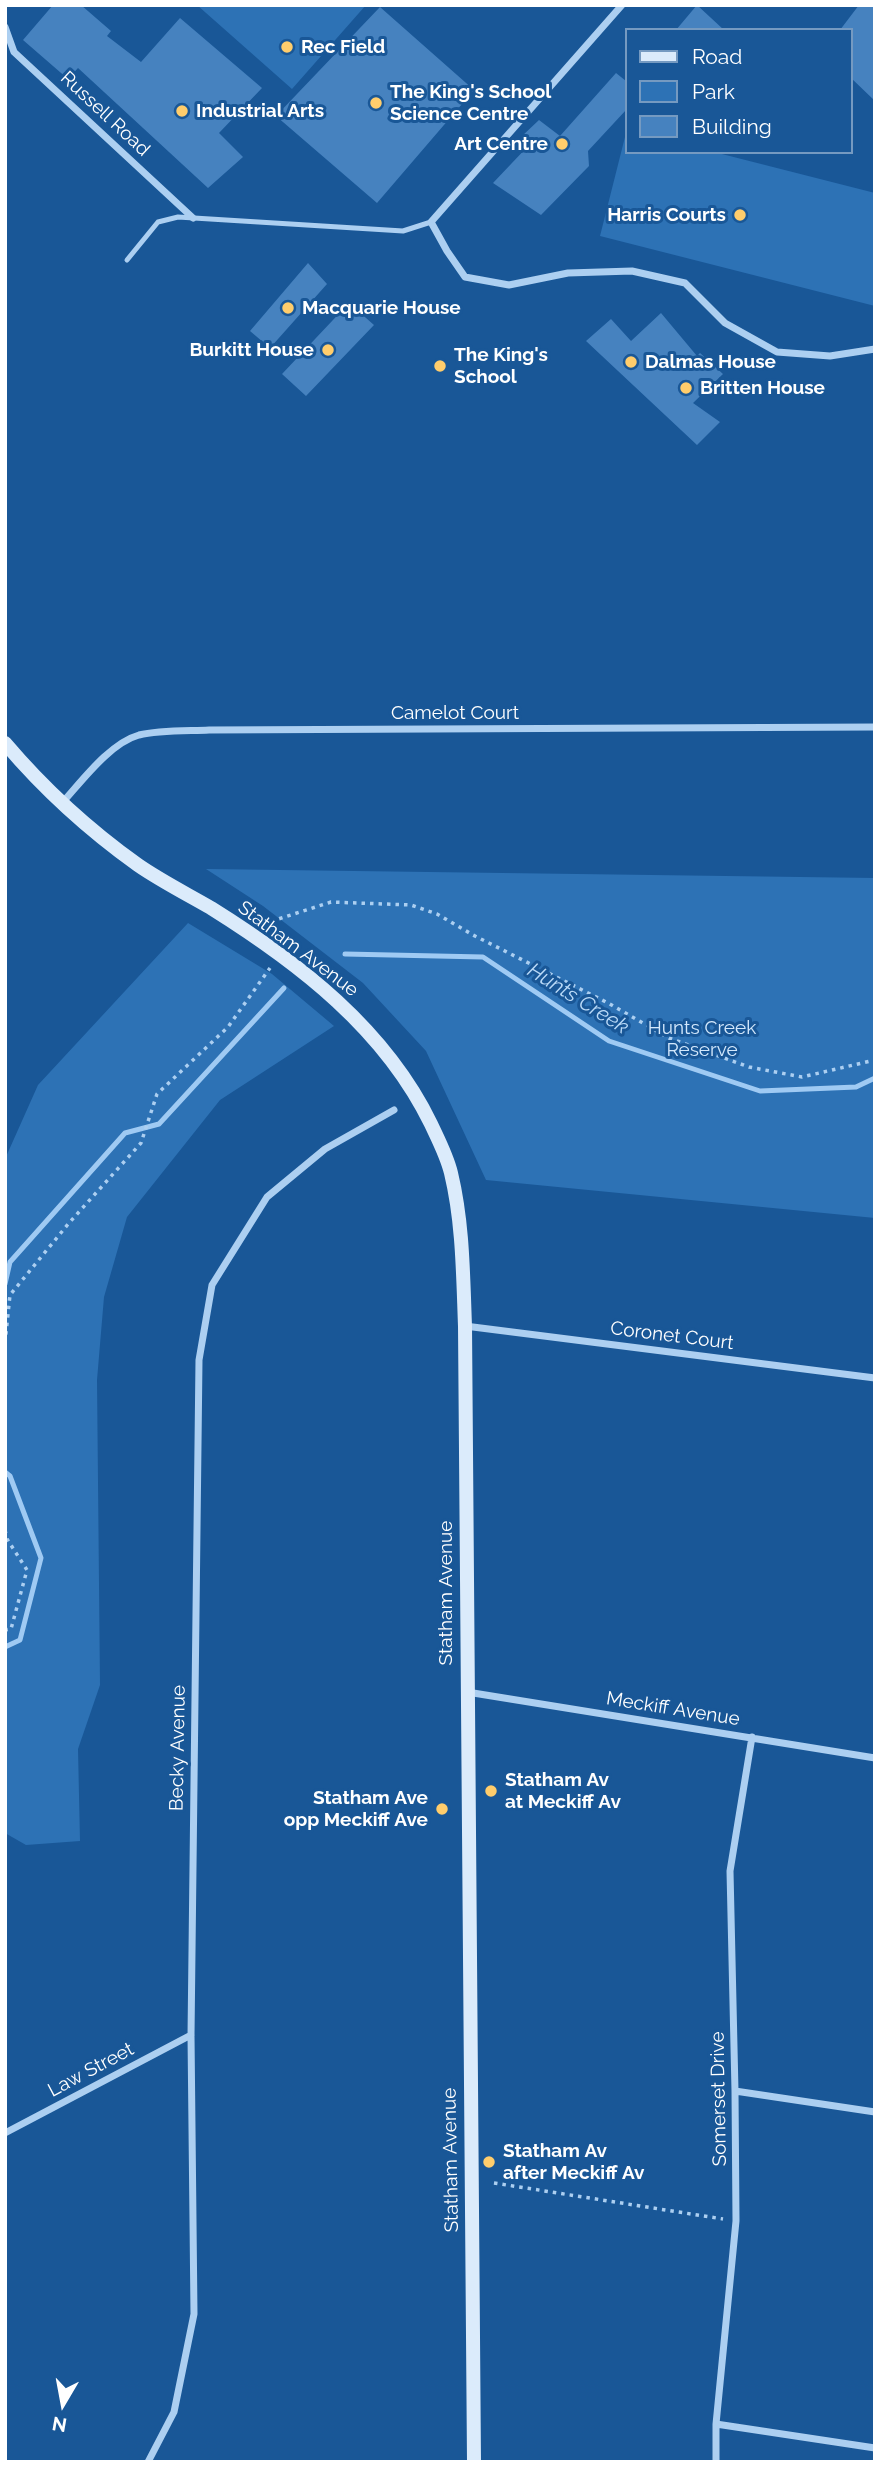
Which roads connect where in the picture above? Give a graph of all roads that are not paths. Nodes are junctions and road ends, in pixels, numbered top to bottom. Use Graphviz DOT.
graph roads {
  1 [pos="622,5"];
  2 [pos="5,27"];
  3 [pos="193,218"];
  4 [pos="431,222"];
  5 [pos="127,260"];
  6 [pos="875,349"];
  7 [pos="875,727"];
  8 [pos="5,743"];
  9 [pos="62,803"];
  10 [pos="394,1110"];
  11 [pos="465,1326"];
  12 [pos="875,1378"];
  13 [pos="466,1692"];
  14 [pos="752,1737"];
  15 [pos="875,1758"];
  16 [pos="191,2035"];
  17 [pos="735,2091"];
  18 [pos="875,2112"];
  19 [pos="5,2133"];
  20 [pos="716,2424"];
  21 [pos="875,2448"];
  22 [pos="148,2462"];
  23 [pos="474,2462"];
  24 [pos="716,2462"];
  1 -- 4 [label="street"];
  2 -- 3 [label="street, Russell Road"];
  3 -- 4 [label="lane"];
  3 -- 5 [label="lane"];
  4 -- 6 [label="street"];
  7 -- 9 [label="street, Camelot Court"];
  8 -- 9 [label="main road, Statham Avenue"];
  9 -- 11 [label="main road, Statham Avenue"];
  10 -- 16 [label="street, Becky Avenue"];
  11 -- 12 [label="street, Coronet Court"];
  11 -- 13 [label="main road, Statham Avenue"];
  13 -- 14 [label="street, Meckiff Avenue"];
  13 -- 23 [label="main road, Statham Avenue"];
  14 -- 15 [label="street, Meckiff Avenue"];
  14 -- 17 [label="street, Somerset Drive"];
  16 -- 19 [label="street, Law Street"];
  16 -- 22 [label="street, Becky Avenue"];
  17 -- 18 [label="street"];
  17 -- 20 [label="street, Somerset Drive"];
  20 -- 21 [label="street"];
  20 -- 24 [label="street, Somerset Drive"];
}
